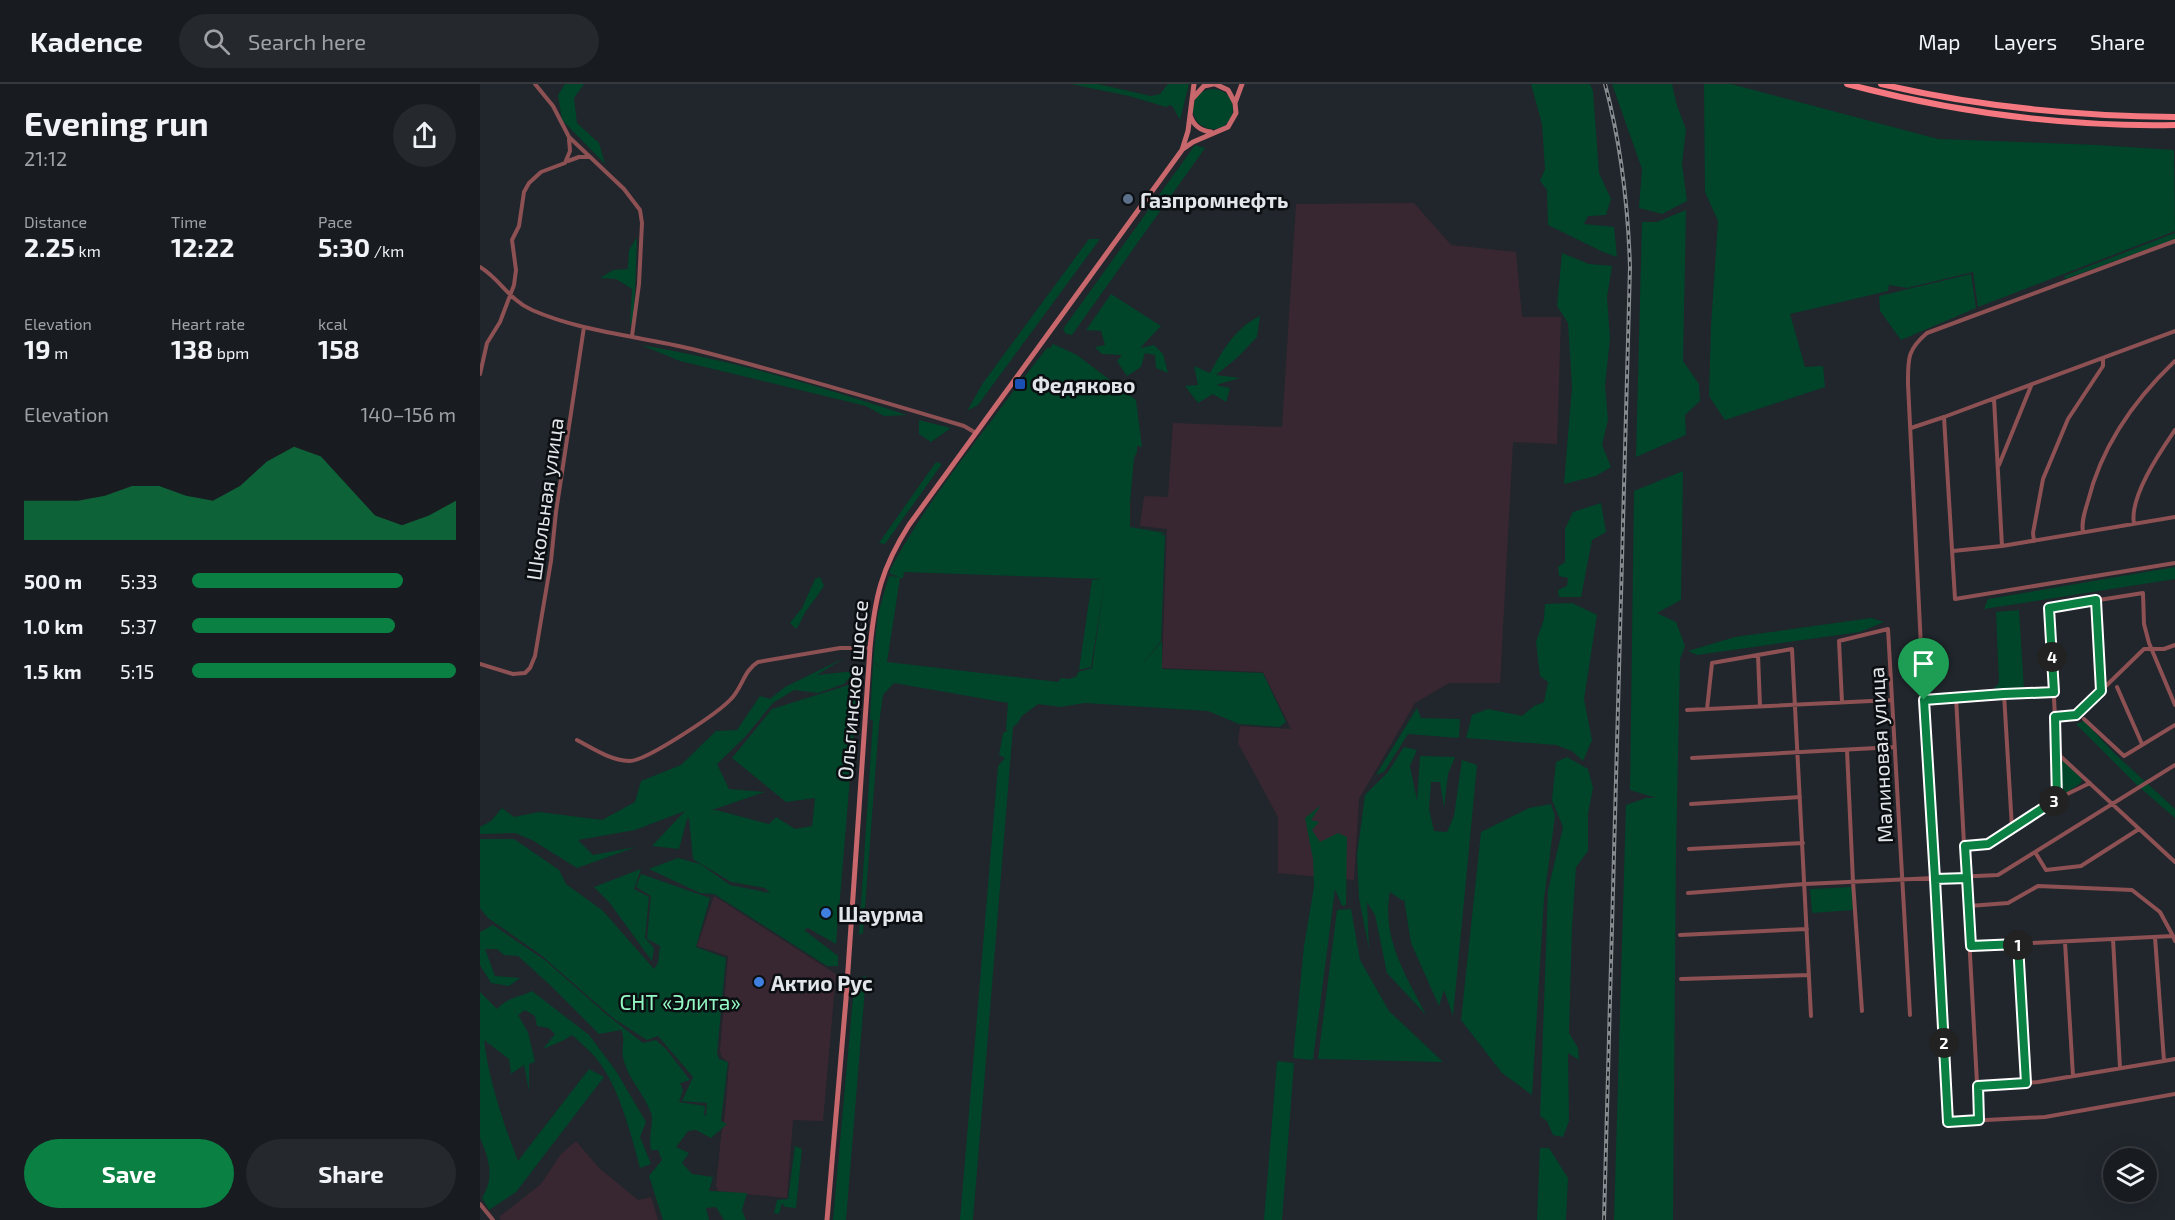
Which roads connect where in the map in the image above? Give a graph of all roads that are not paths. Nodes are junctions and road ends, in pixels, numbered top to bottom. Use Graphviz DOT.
graph roads {
  1 [pos="535,84"];
  2 [pos="1194,84"];
  3 [pos="1217,84"];
  4 [pos="1242,84"];
  5 [pos="1847,84"];
  6 [pos="1881,84"];
  7 [pos="1191,102"];
  8 [pos="1235,103"];
  9 [pos="1189,110"];
  10 [pos="2114,115"];
  11 [pos="2175,117"];
  12 [pos="2112,124"];
  13 [pos="2175,125"];
  14 [pos="1214,133"];
  15 [pos="569,137"];
  16 [pos="1182,150"];
  17 [pos="590,157"];
  18 [pos="565,163"];
  19 [pos="2175,241"];
  20 [pos="480,267"];
  21 [pos="511,297"];
  22 [pos="585,327"];
  23 [pos="2175,331"];
  24 [pos="632,336"];
  25 [pos="2103,359"];
  26 [pos="2175,361"];
  27 [pos="480,374"];
  28 [pos="2032,385"];
  29 [pos="1994,399"];
  30 [pos="1944,417"];
  31 [pos="1911,428"];
  32 [pos="2175,430"];
  33 [pos="976,433"];
  34 [pos="1998,467"];
  35 [pos="2175,517"];
  36 [pos="2134,524"];
  37 [pos="2083,532"];
  38 [pos="2034,541"];
  39 [pos="2002,546"];
  40 [pos="1953,551"];
  41 [pos="2175,563"];
  42 [pos="2096,600"];
  43 [pos="2175,645"];
  44 [pos="870,648"];
  45 [pos="2152,649"];
  46 [pos="1758,655"];
  47 [pos="480,664"];
  48 [pos="2117,687"];
  49 [pos="2101,691"];
  50 [pos="2054,692"];
  51 [pos="2004,694"];
  52 [pos="1956,697"];
  53 [pos="1892,700"];
  54 [pos="1924,700"];
  55 [pos="1842,702"];
  56 [pos="1795,705"];
  57 [pos="2175,705"];
  58 [pos="1760,706"];
  59 [pos="1707,709"];
  60 [pos="1687,710"];
  61 [pos="2055,717"];
  62 [pos="2085,719"];
  63 [pos="2175,725"];
  64 [pos="578,740"];
  65 [pos="2142,744"];
  66 [pos="1895,747"];
  67 [pos="1847,750"];
  68 [pos="1798,753"];
  69 [pos="2057,753"];
  70 [pos="1692,758"];
  71 [pos="2175,765"];
  72 [pos="2090,783"];
  73 [pos="1800,797"];
  74 [pos="2057,799"];
  75 [pos="1691,804"];
  76 [pos="2111,804"];
  77 [pos="2012,828"];
  78 [pos="2139,829"];
  79 [pos="1803,843"];
  80 [pos="1965,846"];
  81 [pos="1689,849"];
  82 [pos="2036,852"];
  83 [pos="2175,862"];
  84 [pos="1967,878"];
  85 [pos="1935,879"];
  86 [pos="1902,880"];
  87 [pos="1853,882"];
  88 [pos="1805,884"];
  89 [pos="1688,893"];
  90 [pos="1969,906"];
  91 [pos="1807,929"];
  92 [pos="1680,935"];
  93 [pos="2155,938"];
  94 [pos="2113,939"];
  95 [pos="2174,939"];
  96 [pos="2065,942"];
  97 [pos="2018,944"];
  98 [pos="1971,946"];
  99 [pos="1809,975"];
  100 [pos="1681,979"];
  101 [pos="1862,1011"];
  102 [pos="1911,1015"];
  103 [pos="1811,1016"];
  104 [pos="2175,1059"];
  105 [pos="2164,1061"];
  106 [pos="2120,1068"];
  107 [pos="2073,1076"];
  108 [pos="2026,1083"];
  109 [pos="1978,1086"];
  110 [pos="2175,1094"];
  111 [pos="1979,1120"];
  112 [pos="480,1204"];
  113 [pos="493,1220"];
  114 [pos="827,1220"];
  1 -- 15 [label="street"];
  2 -- 7 [label="main road"];
  3 -- 7 [label="main road"];
  3 -- 8 [label="main road"];
  4 -- 8 [label="main road"];
  5 -- 12 [label="main road"];
  6 -- 10 [label="main road"];
  7 -- 9 [label="main road"];
  8 -- 14 [label="main road"];
  9 -- 14 [label="main road"];
  9 -- 16 [label="main road"];
  10 -- 11 [label="main road"];
  10 -- 12 [label="main road"];
  12 -- 13 [label="main road"];
  14 -- 16 [label="main road"];
  15 -- 17 [label="street"];
  15 -- 18 [label="street"];
  16 -- 33 [label="main road, Ольгинское шоссе"];
  17 -- 18 [label="street"];
  17 -- 24 [label="street"];
  18 -- 21 [label="street"];
  19 -- 31 [label="street"];
  20 -- 21 [label="street"];
  21 -- 22 [label="street"];
  21 -- 27 [label="street"];
  22 -- 24 [label="street"];
  22 -- 47 [label="street, Школьная улица"];
  23 -- 25 [label="street"];
  24 -- 33 [label="street"];
  25 -- 28 [label="street"];
  25 -- 38 [label="street"];
  26 -- 37 [label="street"];
  28 -- 29 [label="street"];
  28 -- 34 [label="street"];
  29 -- 30 [label="street"];
  29 -- 34 [label="street"];
  30 -- 31 [label="street"];
  30 -- 40 [label="street"];
  31 -- 54 [label="street"];
  32 -- 36 [label="street"];
  33 -- 44 [label="main road, Ольгинское шоссе"];
  34 -- 39 [label="street"];
  35 -- 36 [label="street"];
  36 -- 37 [label="street"];
  37 -- 38 [label="street"];
  38 -- 39 [label="street"];
  39 -- 40 [label="street"];
  40 -- 41 [label="street"];
  42 -- 45 [label="street"];
  42 -- 49 [label="street"];
  42 -- 50 [label="street"];
  43 -- 45 [label="street"];
  44 -- 64 [label="street"];
  44 -- 114 [label="main road, Ольгинское шоссе"];
  45 -- 49 [label="street"];
  45 -- 57 [label="street"];
  46 -- 56 [label="street"];
  46 -- 58 [label="street"];
  46 -- 59 [label="street"];
  48 -- 65 [label="street"];
  49 -- 61 [label="street"];
  50 -- 51 [label="street"];
  50 -- 61 [label="street"];
  51 -- 52 [label="street"];
  51 -- 77 [label="street"];
  52 -- 54 [label="street"];
  52 -- 80 [label="street"];
  53 -- 55 [label="street"];
  53 -- 55 [label="street, Малиновая улица"];
  53 -- 66 [label="street, Малиновая улица"];
  54 -- 85 [label="street"];
  55 -- 56 [label="street"];
  56 -- 58 [label="street"];
  56 -- 68 [label="street"];
  58 -- 59 [label="street"];
  59 -- 60 [label="street"];
  61 -- 69 [label="street"];
  62 -- 65 [label="street"];
  63 -- 65 [label="street"];
  66 -- 67 [label="street"];
  66 -- 86 [label="street, Малиновая улица"];
  67 -- 68 [label="street"];
  67 -- 87 [label="street"];
  68 -- 70 [label="street"];
  68 -- 73 [label="street"];
  69 -- 72 [label="street"];
  69 -- 74 [label="street"];
  71 -- 76 [label="street"];
  72 -- 74 [label="street"];
  72 -- 76 [label="street"];
  73 -- 75 [label="street"];
  73 -- 79 [label="street"];
  74 -- 77 [label="street"];
  76 -- 78 [label="street"];
  76 -- 82 [label="street"];
  77 -- 80 [label="street"];
  78 -- 82 [label="street"];
  78 -- 83 [label="street"];
  79 -- 81 [label="street"];
  79 -- 88 [label="street"];
  80 -- 84 [label="street"];
  82 -- 84 [label="street"];
  84 -- 85 [label="street"];
  84 -- 90 [label="street"];
  85 -- 86 [label="street"];
  85 -- 111 [label="street"];
  86 -- 87 [label="street"];
  86 -- 102 [label="street, Малиновая улица"];
  87 -- 88 [label="street"];
  87 -- 101 [label="street"];
  88 -- 89 [label="street"];
  88 -- 91 [label="street"];
  90 -- 95 [label="street"];
  90 -- 98 [label="street"];
  91 -- 92 [label="street"];
  91 -- 99 [label="street"];
  93 -- 94 [label="street"];
  93 -- 95 [label="street"];
  93 -- 105 [label="street"];
  94 -- 96 [label="street"];
  94 -- 106 [label="street"];
  96 -- 97 [label="street"];
  96 -- 107 [label="street"];
  97 -- 98 [label="street"];
  97 -- 108 [label="street"];
  98 -- 109 [label="street"];
  99 -- 100 [label="street"];
  99 -- 103 [label="street"];
  104 -- 105 [label="street"];
  105 -- 106 [label="street"];
  106 -- 107 [label="street"];
  107 -- 108 [label="street"];
  108 -- 109 [label="street"];
  109 -- 111 [label="street"];
  110 -- 111 [label="street"];
  112 -- 113 [label="street"];
}
